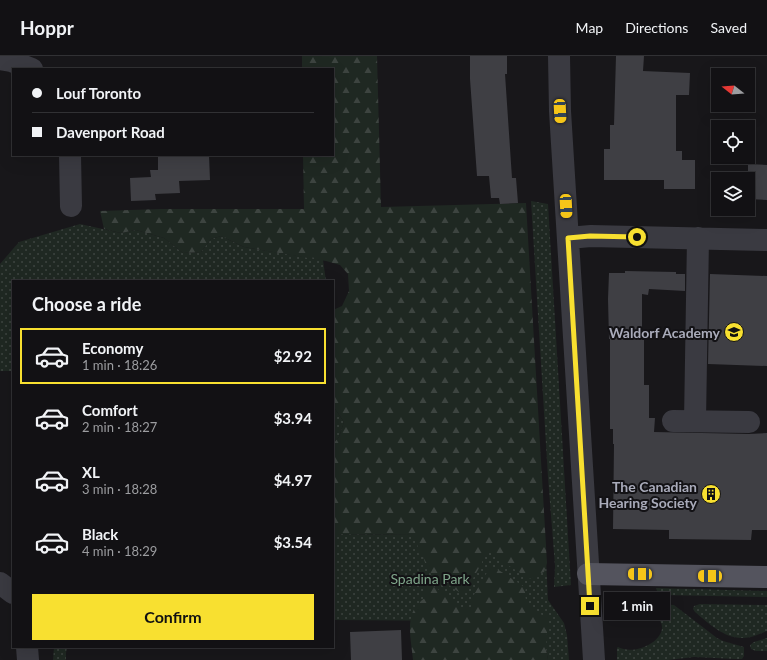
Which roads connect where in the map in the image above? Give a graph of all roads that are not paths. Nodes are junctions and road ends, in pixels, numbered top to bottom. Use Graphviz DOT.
graph roads {
  1 [pos="559,56"];
  2 [pos="0,59"];
  3 [pos="29,68"];
  4 [pos="70,156"];
  5 [pos="71,206"];
  6 [pos="568,238"];
  7 [pos="698,238"];
  8 [pos="767,240"];
  9 [pos="673,421"];
  10 [pos="694,421"];
  11 [pos="748,422"];
  12 [pos="588,574"];
  13 [pos="767,577"];
  14 [pos="0,583"];
  15 [pos="12,592"];
  16 [pos="27,648"];
  17 [pos="28,660"];
  18 [pos="594,660"];
  1 -- 6 [label="street"];
  2 -- 3 [label="street"];
  4 -- 5 [label="street"];
  6 -- 7 [label="street"];
  6 -- 12 [label="street"];
  7 -- 8 [label="street"];
  7 -- 10 [label="street"];
  9 -- 10 [label="street"];
  10 -- 11 [label="street"];
  12 -- 13 [label="main road"];
  12 -- 18 [label="street"];
  14 -- 15 [label="street"];
  16 -- 17 [label="street"];
}
